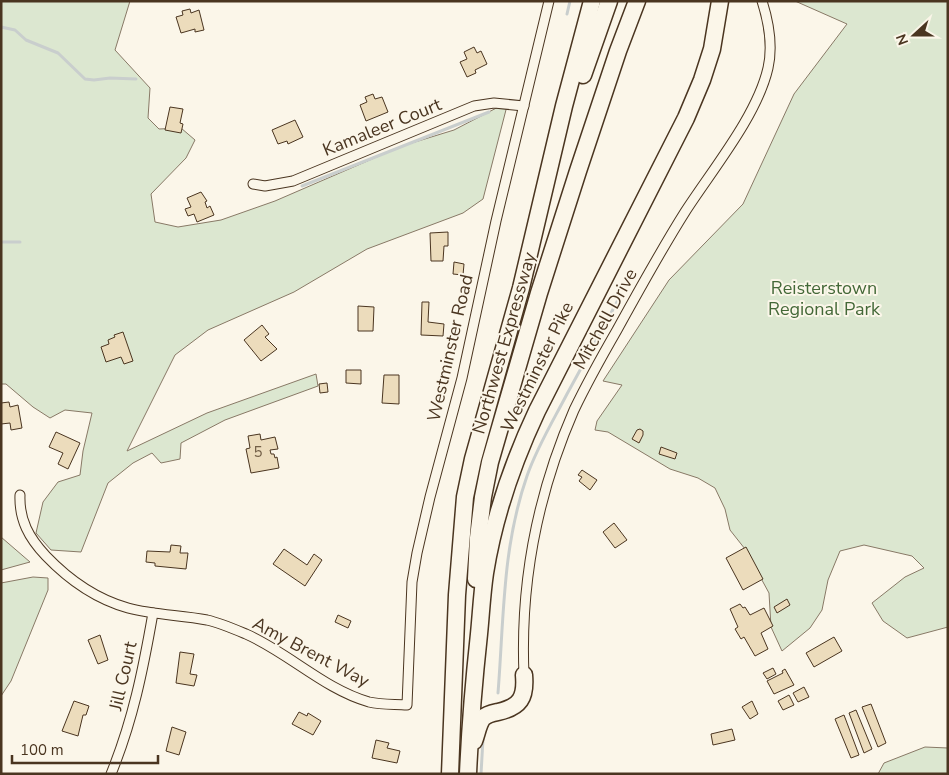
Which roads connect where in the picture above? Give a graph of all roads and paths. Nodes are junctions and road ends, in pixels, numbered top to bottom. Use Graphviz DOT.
graph roads {
  1 [pos="549,1"];
  2 [pos="592,1"];
  3 [pos="609,1"];
  4 [pos="637,1"];
  5 [pos="720,1"];
  6 [pos="762,1"];
  7 [pos="524,106"];
  8 [pos="253,184"];
  9 [pos="521,288"];
  10 [pos="20,495"];
  11 [pos="153,613"];
  12 [pos="524,675"];
  13 [pos="407,704"];
  14 [pos="471,709"];
  15 [pos="468,767"];
  16 [pos="111,774"];
  17 [pos="450,774"];
  1 -- 7 [label="street, Westminster Road"];
  2 -- 9 [label="highway, Westminster Pike"];
  3 -- 9 [label="highway, Northwest Expressway"];
  4 -- 14 [label="highway, Northwest Expressway"];
  5 -- 14 [label="highway, Westminster Pike"];
  6 -- 12 [label="street, Mitchell Drive"];
  7 -- 8 [label="street, Kamaleer Court"];
  7 -- 13 [label="street, Westminster Road"];
  9 -- 17 [label="highway, Westminster Pike"];
  10 -- 11 [label="street, Amy Brent Way"];
  11 -- 13 [label="street, Amy Brent Way"];
  11 -- 16 [label="street, Jill Court"];
  12 -- 15 [label="highway"];
  14 -- 15 [label="highway, Westminster Pike"];
}
